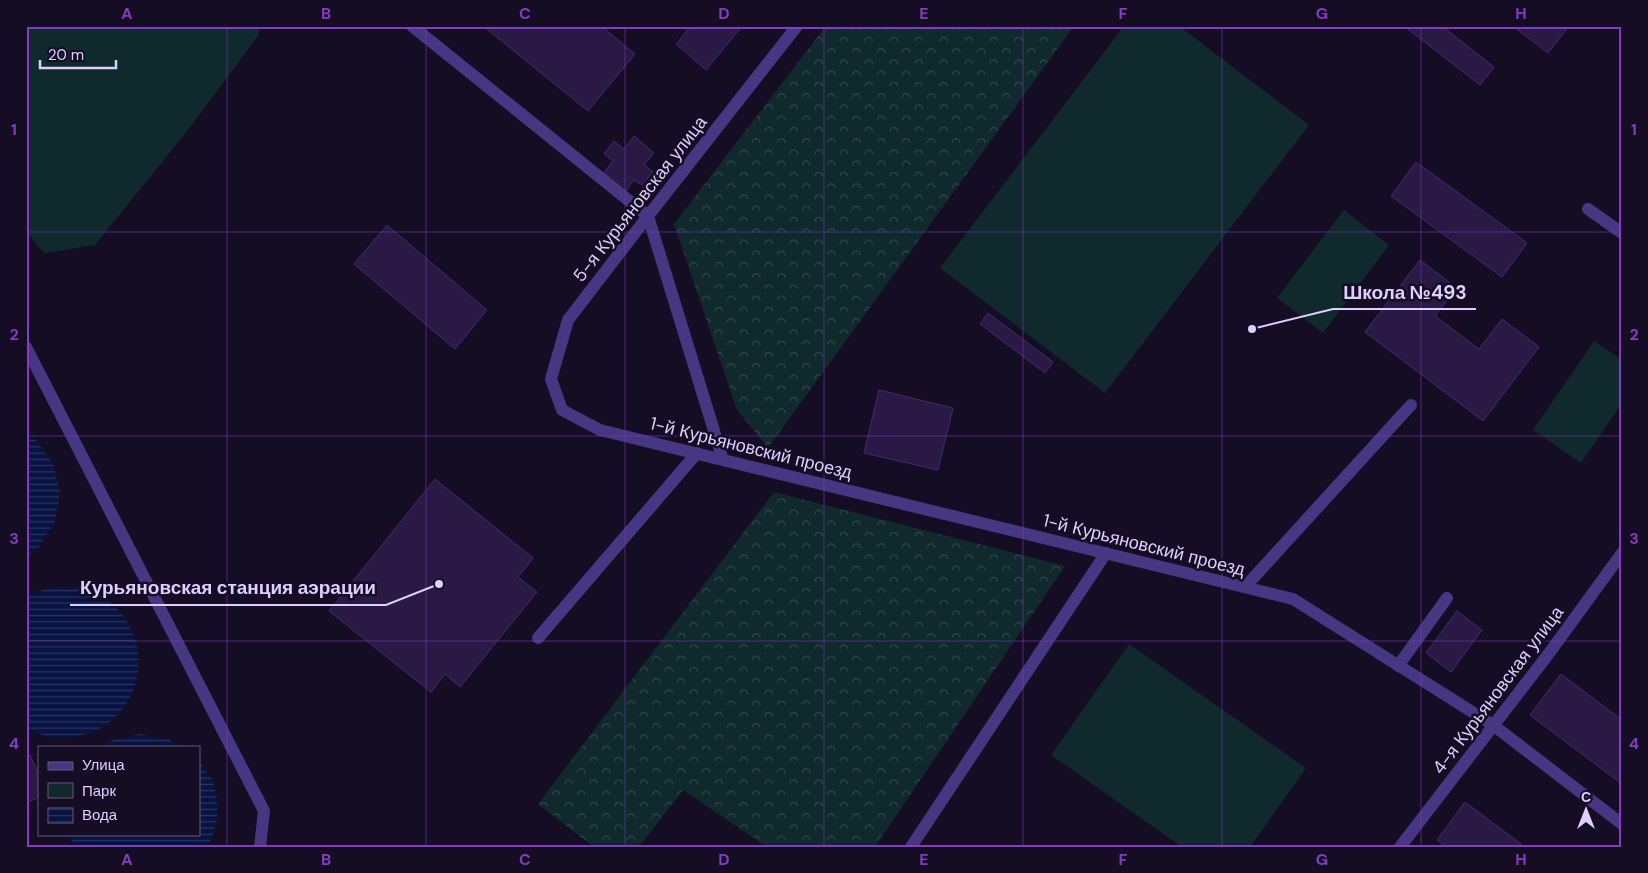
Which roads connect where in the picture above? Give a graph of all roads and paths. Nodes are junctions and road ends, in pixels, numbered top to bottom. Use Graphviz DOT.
graph roads {
  1 [pos="412,26"];
  2 [pos="797,26"];
  3 [pos="1588,209"];
  4 [pos="648,216"];
  5 [pos="1622,233"];
  6 [pos="26,347"];
  7 [pos="1411,405"];
  8 [pos="562,410"];
  9 [pos="697,453"];
  10 [pos="722,460"];
  11 [pos="1622,552"];
  12 [pos="1106,553"];
  13 [pos="1245,587"];
  14 [pos="1447,598"];
  15 [pos="538,638"];
  16 [pos="1398,666"];
  17 [pos="1493,725"];
  18 [pos="1622,824"];
  19 [pos="260,847"];
  20 [pos="911,847"];
  21 [pos="1400,847"];
  1 -- 4 [label="street"];
  2 -- 4 [label="street, 5-я Курьяновская улица"];
  3 -- 5 [label="street"];
  4 -- 8 [label="street, 5-я Курьяновская улица"];
  4 -- 10 [label="street"];
  6 -- 19 [label="street"];
  7 -- 13 [label="street"];
  8 -- 9 [label="street, 1-й Курьяновский проезд"];
  9 -- 10 [label="street, 1-й Курьяновский проезд"];
  9 -- 15 [label="street"];
  10 -- 12 [label="street, 1-й Курьяновский проезд"];
  11 -- 17 [label="street, 4-я Курьяновская улица"];
  12 -- 13 [label="street, 1-й Курьяновский проезд"];
  12 -- 20 [label="street"];
  13 -- 16 [label="street, 1-й Курьяновский проезд"];
  14 -- 16 [label="street"];
  16 -- 17 [label="street, 1-й Курьяновский проезд"];
  17 -- 18 [label="street, 1-й Курьяновский проезд"];
  17 -- 21 [label="street, 4-я Курьяновская улица"];
}
